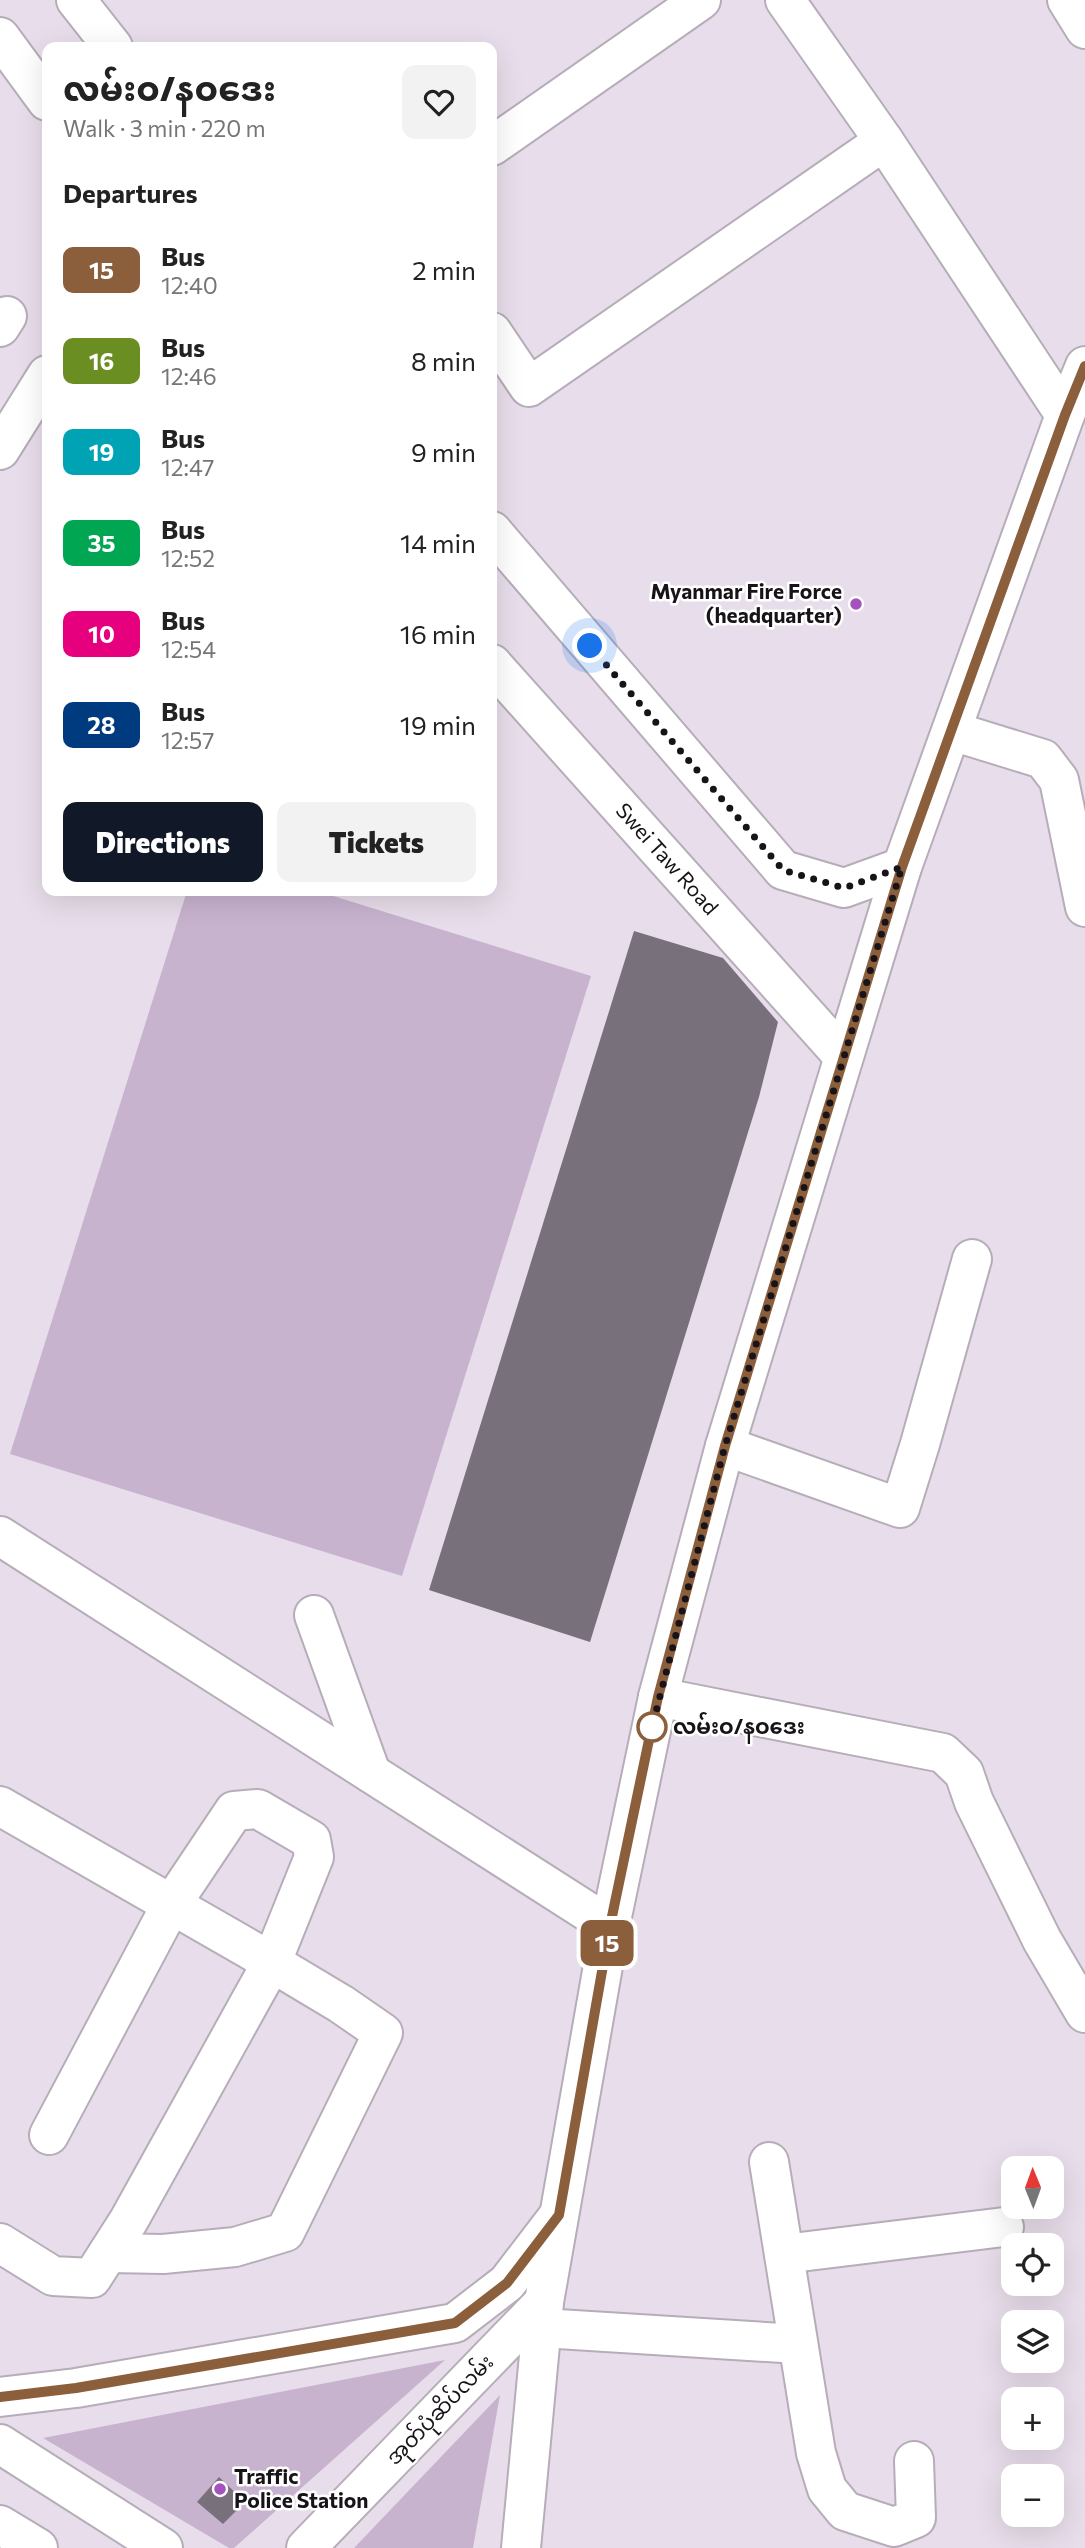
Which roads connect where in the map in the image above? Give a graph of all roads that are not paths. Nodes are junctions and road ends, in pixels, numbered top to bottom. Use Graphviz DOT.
graph roads {
  1 [pos="76,0"];
  2 [pos="701,0"];
  3 [pos="785,0"];
  4 [pos="1067,0"];
  5 [pos="1085,29"];
  6 [pos="0,37"];
  7 [pos="109,42"];
  8 [pos="42,94"];
  9 [pos="884,141"];
  10 [pos="497,143"];
  11 [pos="497,339"];
  12 [pos="1085,366"];
  13 [pos="42,383"];
  14 [pos="1065,415"];
  15 [pos="0,450"];
  16 [pos="497,537"];
  17 [pos="497,670"];
  18 [pos="952,731"];
  19 [pos="1072,784"];
  20 [pos="902,867"];
  21 [pos="1085,907"];
  22 [pos="843,1056"];
  23 [pos="972,1259"];
  24 [pos="725,1446"];
  25 [pos="0,1536"];
  26 [pos="314,1615"];
  27 [pos="658,1697"];
  28 [pos="371,1773"];
  29 [pos="0,1806"];
  30 [pos="171,1905"];
  31 [pos="610,1926"];
  32 [pos="271,1964"];
  33 [pos="1085,2013"];
  34 [pos="49,2135"];
  35 [pos="769,2162"];
  36 [pos="559,2215"];
  37 [pos="1004,2227"];
  38 [pos="0,2243"];
  39 [pos="108,2253"];
  40 [pos="784,2254"];
  41 [pos="543,2314"];
  42 [pos="799,2344"];
  43 [pos="0,2397"];
  44 [pos="0,2445"];
  45 [pos="914,2461"];
  46 [pos="0,2525"];
  47 [pos="38,2548"];
  48 [pos="163,2548"];
  49 [pos="306,2548"];
  50 [pos="521,2548"];
  1 -- 7 [label="main road"];
  2 -- 10 [label="main road"];
  3 -- 9 [label="main road"];
  4 -- 5 [label="main road"];
  6 -- 8 [label="main road"];
  9 -- 11 [label="main road"];
  9 -- 14 [label="main road"];
  12 -- 14 [label="main road"];
  13 -- 15 [label="main road"];
  14 -- 18 [label="main road"];
  16 -- 20 [label="main road"];
  17 -- 22 [label="main road, Swei Taw Road"];
  18 -- 19 [label="main road"];
  18 -- 20 [label="main road"];
  19 -- 21 [label="main road"];
  20 -- 22 [label="main road"];
  22 -- 24 [label="main road"];
  23 -- 24 [label="main road"];
  24 -- 27 [label="main road"];
  25 -- 28 [label="main road"];
  26 -- 28 [label="main road"];
  27 -- 31 [label="main road"];
  27 -- 33 [label="main road"];
  28 -- 31 [label="main road"];
  29 -- 30 [label="main road"];
  30 -- 32 [label="main road"];
  30 -- 32 [label="main road"];
  30 -- 34 [label="main road"];
  31 -- 36 [label="main road"];
  32 -- 39 [label="main road"];
  32 -- 39 [label="main road"];
  35 -- 40 [label="main road"];
  36 -- 41 [label="main road"];
  36 -- 43 [label="main road"];
  37 -- 40 [label="main road"];
  38 -- 39 [label="main road"];
  40 -- 42 [label="main road"];
  41 -- 42 [label="main road"];
  41 -- 49 [label="main road, အုတ်ပုံဆိပ်လမ်း"];
  41 -- 50 [label="main road"];
  42 -- 45 [label="main road"];
  44 -- 48 [label="main road"];
  46 -- 47 [label="main road"];
}
